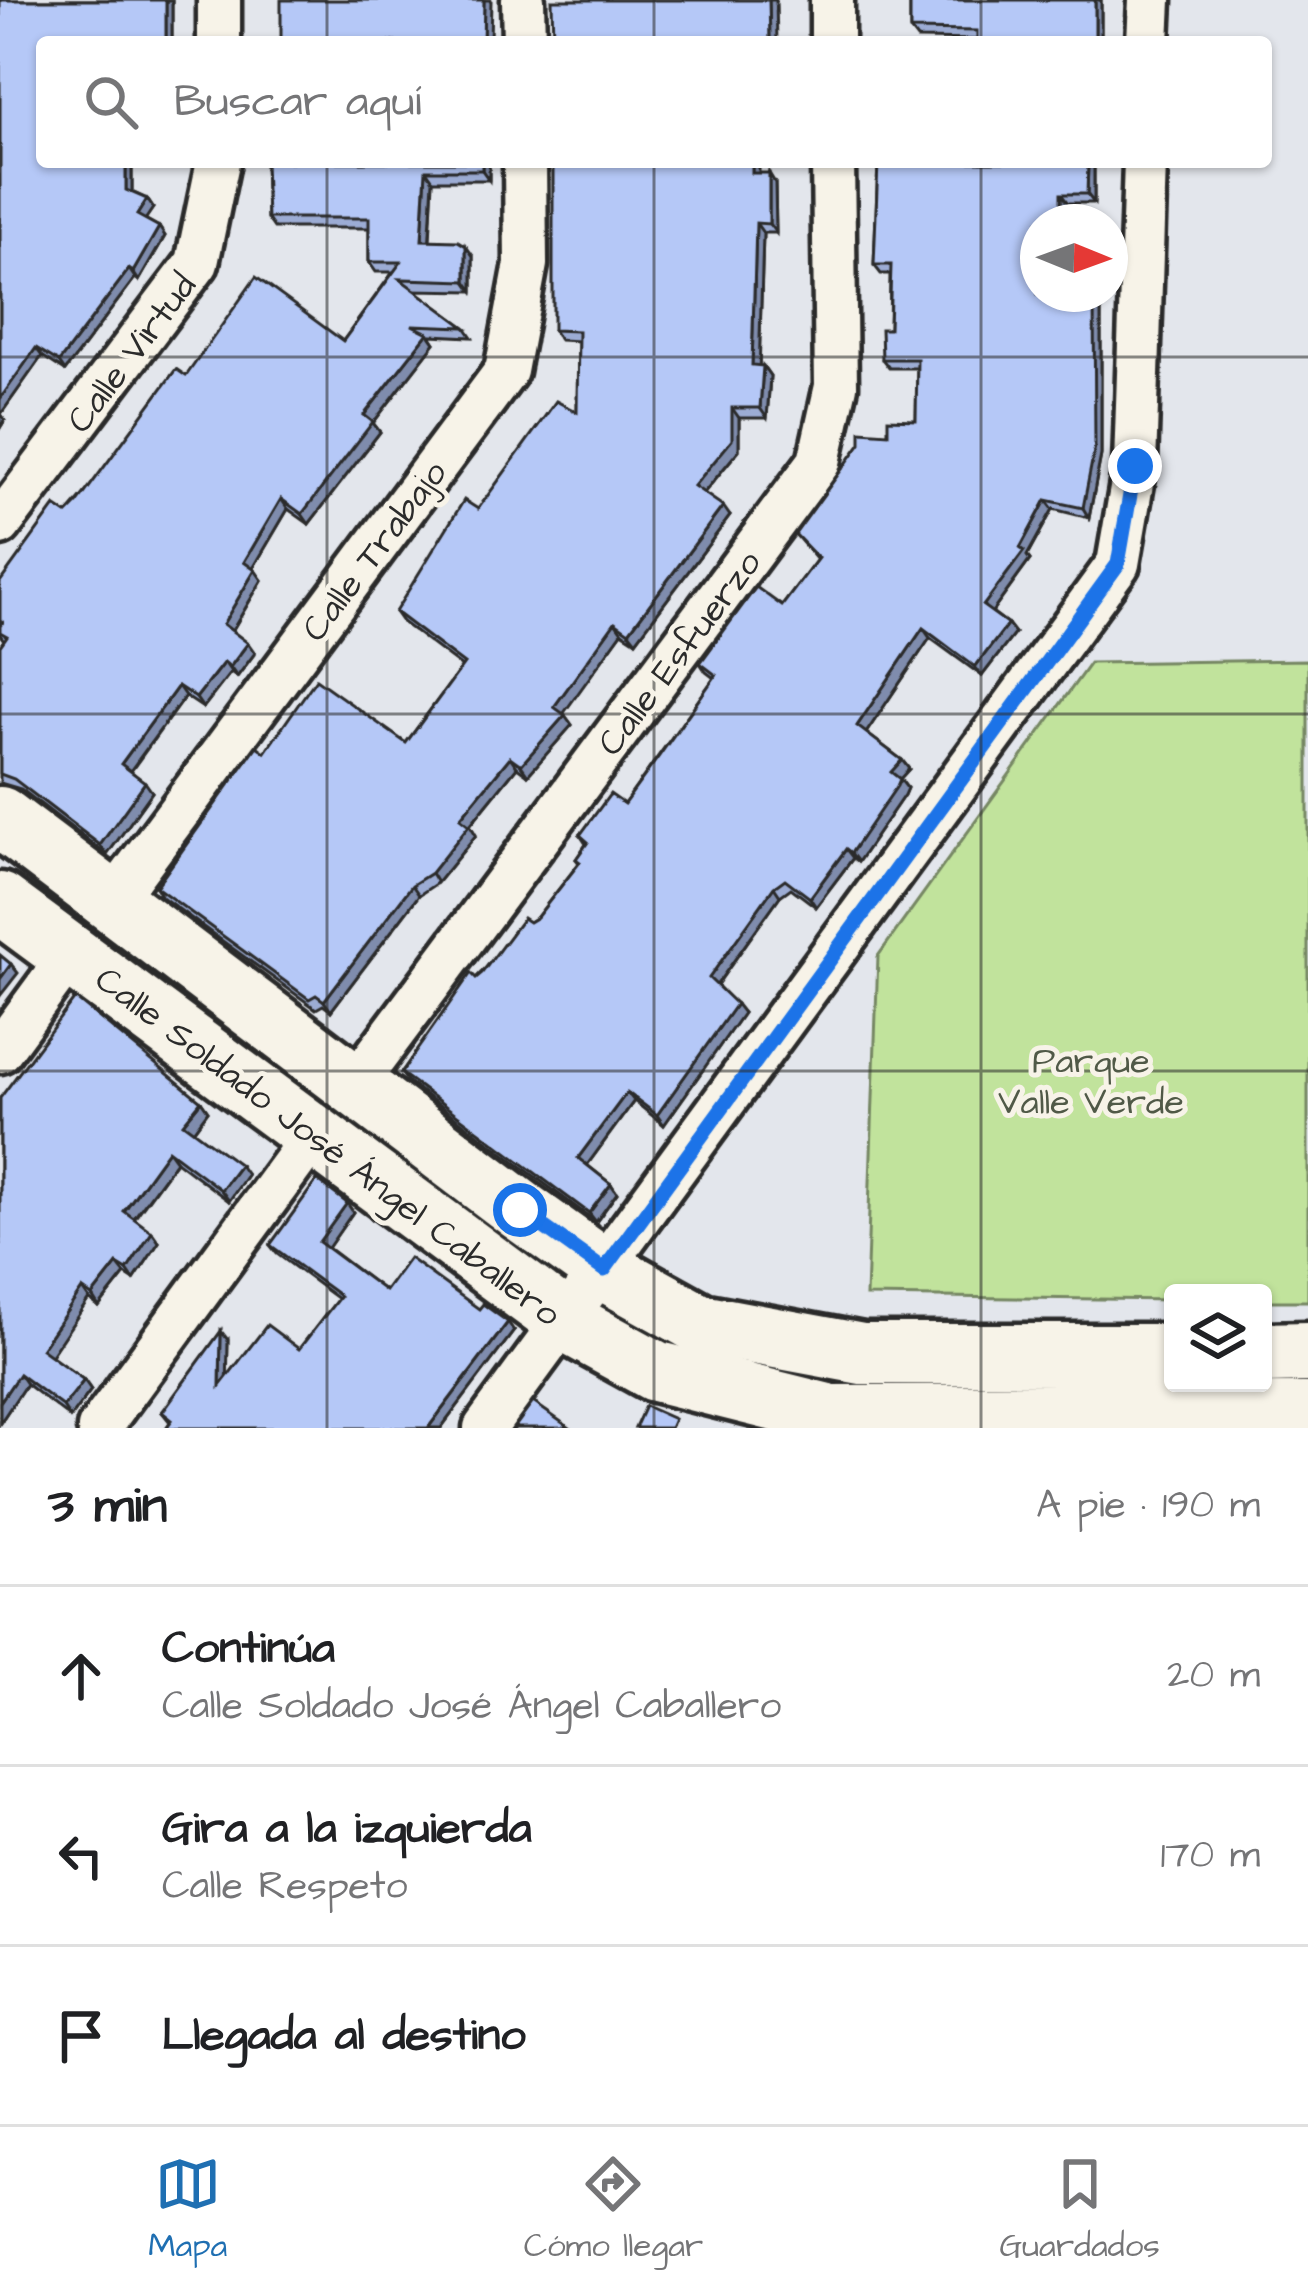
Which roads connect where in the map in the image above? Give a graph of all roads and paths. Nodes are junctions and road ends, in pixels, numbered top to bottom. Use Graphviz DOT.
graph roads {
  1 [pos="219,0"];
  2 [pos="524,0"];
  3 [pos="832,0"];
  4 [pos="1150,0"];
  5 [pos="219,36"];
  6 [pos="524,36"];
  7 [pos="832,36"];
  8 [pos="1148,36"];
  9 [pos="217,168"];
  10 [pos="525,168"];
  11 [pos="833,168"];
  12 [pos="1144,168"];
  13 [pos="0,524"];
  14 [pos="0,818"];
  15 [pos="114,899"];
  16 [pos="0,904"];
  17 [pos="71,954"];
  18 [pos="0,1051"];
  19 [pos="356,1083"];
  20 [pos="313,1136"];
  21 [pos="604,1270"];
  22 [pos="566,1322"];
  23 [pos="1308,1352"];
  24 [pos="1272,1353"];
  25 [pos="1164,1354"];
  26 [pos="1308,1413"];
  27 [pos="1140,1420"];
  28 [pos="832,1421"];
  29 [pos="99,1428"];
  30 [pos="485,1428"];
  1 -- 5 [label="street"];
  2 -- 6 [label="street"];
  3 -- 7 [label="street"];
  4 -- 8 [label="street"];
  9 -- 13 [label="street, Calle Virtud"];
  10 -- 15 [label="street, Calle Trabajo"];
  11 -- 19 [label="street, Calle Esfuerzo"];
  12 -- 21 [label="street"];
  14 -- 15 [label="street, Calle Soldado José Ángel Caballero"];
  15 -- 19 [label="street, Calle Soldado José Ángel Caballero"];
  16 -- 17 [label="street, Calle Soldado José Ángel Caballero"];
  17 -- 18 [label="street"];
  17 -- 20 [label="street, Calle Soldado José Ángel Caballero"];
  19 -- 21 [label="street, Calle Soldado José Ángel Caballero"];
  20 -- 22 [label="street, Calle Soldado José Ángel Caballero"];
  20 -- 29 [label="street"];
  21 -- 22 [label="street"];
  21 -- 25 [label="street, Calle Soldado José Ángel Caballero"];
  22 -- 28 [label="street, Calle Soldado José Ángel Caballero"];
  22 -- 30 [label="street"];
  23 -- 24 [label="street"];
  26 -- 27 [label="street, Calle Soldado José Ángel Caballero"];
  27 -- 28 [label="street, Calle Soldado José Ángel Caballero"];
}
